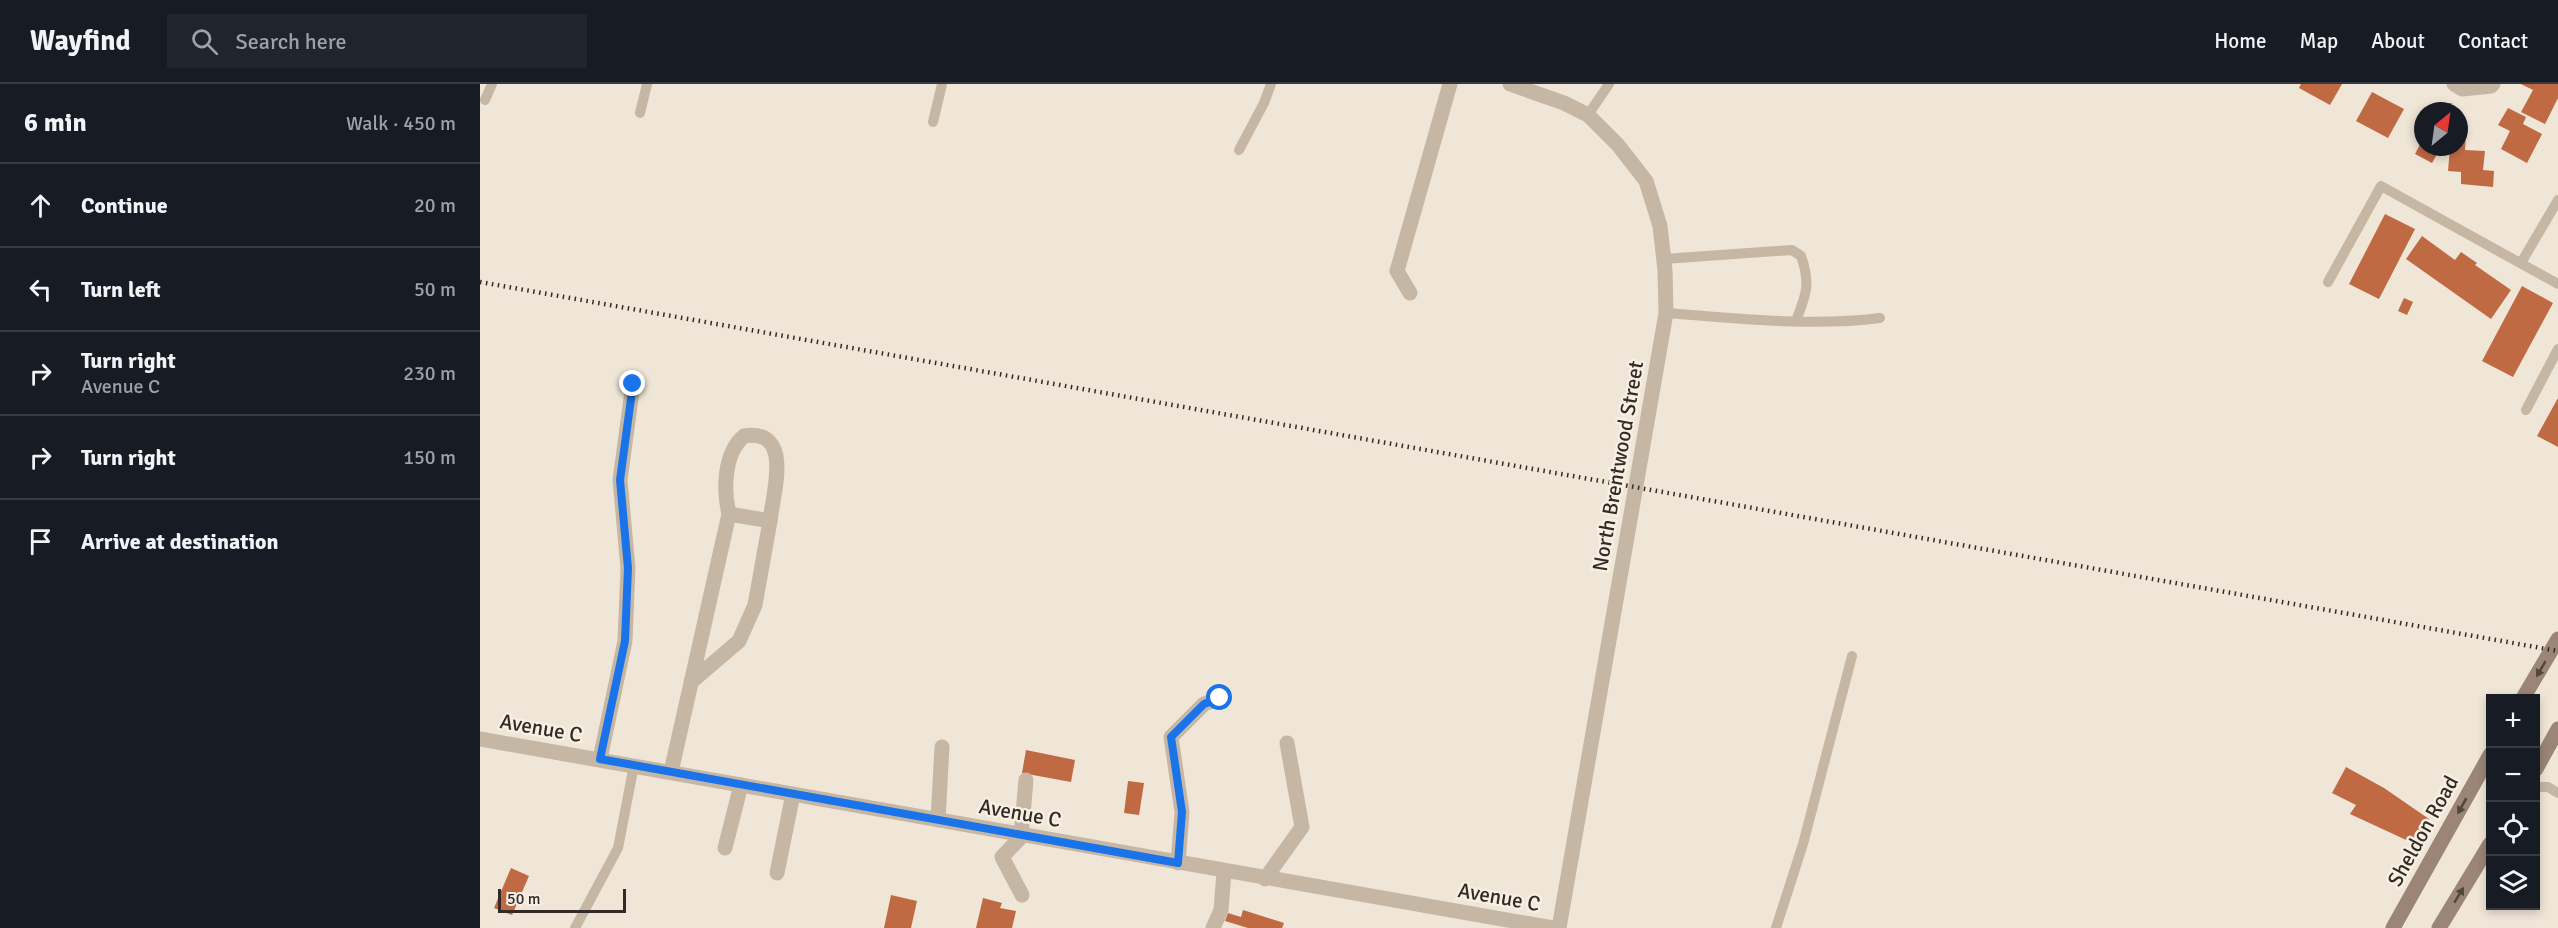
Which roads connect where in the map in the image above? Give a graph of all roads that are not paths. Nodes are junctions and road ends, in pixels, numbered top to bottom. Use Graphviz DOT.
graph roads {
  1 [pos="492,84"];
  2 [pos="647,84"];
  3 [pos="942,84"];
  4 [pos="1271,84"];
  5 [pos="1450,84"];
  6 [pos="1510,84"];
  7 [pos="1609,84"];
  8 [pos="2454,84"];
  9 [pos="2493,84"];
  10 [pos="485,100"];
  11 [pos="640,113"];
  12 [pos="1588,115"];
  13 [pos="933,122"];
  14 [pos="1239,150"];
  15 [pos="2558,200"];
  16 [pos="1664,259"];
  17 [pos="2521,263"];
  18 [pos="2328,282"];
  19 [pos="2558,284"];
  20 [pos="1410,293"];
  21 [pos="1666,313"];
  22 [pos="1880,318"];
  23 [pos="1796,321"];
  24 [pos="2558,349"];
  25 [pos="633,384"];
  26 [pos="2526,410"];
  27 [pos="729,514"];
  28 [pos="770,521"];
  29 [pos="2558,639"];
  30 [pos="1852,656"];
  31 [pos="691,682"];
  32 [pos="2526,694"];
  33 [pos="1220,698"];
  34 [pos="2558,729"];
  35 [pos="480,739"];
  36 [pos="1287,743"];
  37 [pos="942,747"];
  38 [pos="600,759"];
  39 [pos="2540,760"];
  40 [pos="634,765"];
  41 [pos="671,772"];
  42 [pos="2485,774"];
  43 [pos="1026,780"];
  44 [pos="741,785"];
  45 [pos="2540,787"];
  46 [pos="2558,793"];
  47 [pos="793,794"];
  48 [pos="938,820"];
  49 [pos="1021,834"];
  50 [pos="725,848"];
  51 [pos="2486,851"];
  52 [pos="1178,863"];
  53 [pos="1224,872"];
  54 [pos="777,873"];
  55 [pos="1265,879"];
  56 [pos="1022,895"];
  57 [pos="575,928"];
  58 [pos="1213,928"];
  59 [pos="1553,928"];
  60 [pos="1558,928"];
  61 [pos="1776,928"];
  62 [pos="2393,928"];
  63 [pos="2439,928"];
  1 -- 10 [label="lane"];
  2 -- 11 [label="lane"];
  3 -- 13 [label="lane"];
  4 -- 14 [label="lane"];
  5 -- 20 [label="street"];
  6 -- 12 [label="street, North Brentwood Street"];
  7 -- 12 [label="lane"];
  8 -- 9 [label="street"];
  12 -- 16 [label="street, North Brentwood Street"];
  15 -- 17 [label="lane"];
  16 -- 21 [label="street, North Brentwood Street"];
  16 -- 23 [label="lane"];
  17 -- 18 [label="lane"];
  17 -- 19 [label="lane"];
  21 -- 23 [label="lane"];
  21 -- 60 [label="street, North Brentwood Street"];
  22 -- 23 [label="lane"];
  24 -- 26 [label="lane"];
  25 -- 38 [label="street"];
  27 -- 28 [label="street"];
  27 -- 28 [label="street"];
  27 -- 31 [label="street"];
  28 -- 31 [label="street"];
  29 -- 32 [label="main road, one-way"];
  30 -- 61 [label="lane"];
  31 -- 41 [label="street"];
  33 -- 52 [label="street"];
  34 -- 39 [label="main road"];
  35 -- 38 [label="street, Avenue C"];
  36 -- 55 [label="street"];
  37 -- 48 [label="street"];
  38 -- 40 [label="street, Avenue C"];
  40 -- 41 [label="street, Avenue C"];
  40 -- 57 [label="lane"];
  41 -- 44 [label="street, Avenue C"];
  42 -- 62 [label="main road, Sheldon Road, one-way"];
  43 -- 49 [label="street"];
  44 -- 47 [label="street, Avenue C"];
  44 -- 50 [label="street"];
  45 -- 46 [label="lane"];
  47 -- 48 [label="street, Avenue C"];
  47 -- 54 [label="street"];
  48 -- 49 [label="street, Avenue C"];
  49 -- 52 [label="street, Avenue C"];
  49 -- 56 [label="street"];
  63 -- 51 [label="main road, one-way"];
  52 -- 53 [label="street, Avenue C"];
  53 -- 55 [label="street, Avenue C"];
  53 -- 58 [label="street"];
  55 -- 59 [label="street, Avenue C"];
}
